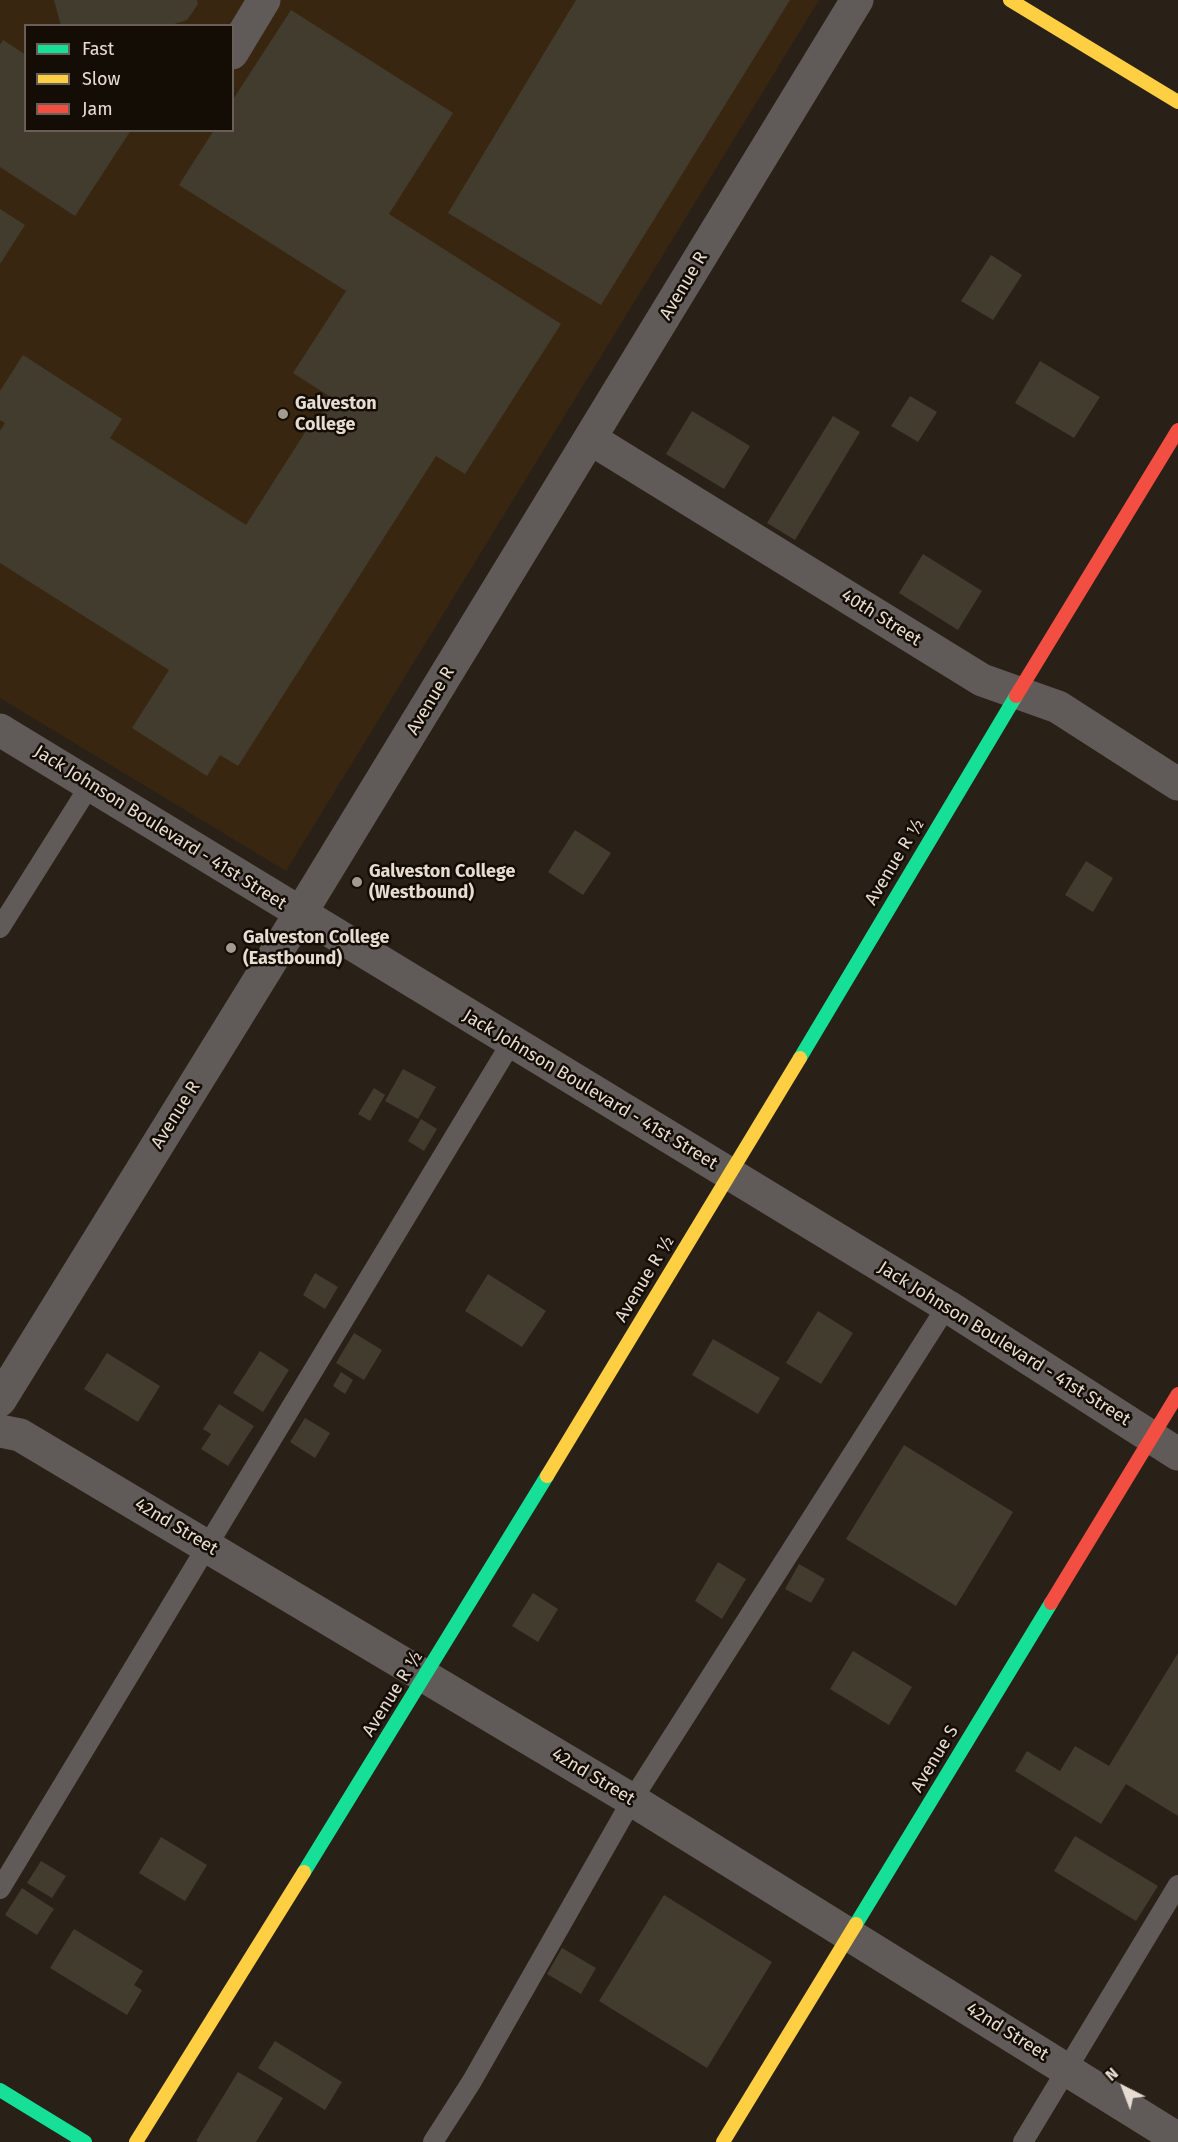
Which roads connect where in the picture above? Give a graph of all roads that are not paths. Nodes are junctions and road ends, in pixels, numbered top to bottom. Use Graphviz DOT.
graph roads {
  1 [pos="264,0"];
  2 [pos="857,0"];
  3 [pos="1010,0"];
  4 [pos="234,50"];
  5 [pos="1178,102"];
  6 [pos="1178,430"];
  7 [pos="591,439"];
  8 [pos="1017,694"];
  9 [pos="0,730"];
  10 [pos="1178,784"];
  11 [pos="90,785"];
  12 [pos="300,915"];
  13 [pos="0,928"];
  14 [pos="512,1043"];
  15 [pos="730,1174"];
  16 [pos="947,1306"];
  17 [pos="1178,1394"];
  18 [pos="0,1400"];
  19 [pos="0,1431"];
  20 [pos="1165,1446"];
  21 [pos="208,1546"];
  22 [pos="425,1677"];
  23 [pos="632,1800"];
  24 [pos="1178,1886"];
  25 [pos="0,1888"];
  26 [pos="849,1935"];
  27 [pos="1068,2070"];
  28 [pos="0,2090"];
  29 [pos="1178,2139"];
  30 [pos="85,2142"];
  31 [pos="136,2142"];
  32 [pos="433,2142"];
  33 [pos="723,2142"];
  34 [pos="1023,2142"];
  1 -- 4 [label="street"];
  2 -- 7 [label="street, Avenue R"];
  3 -- 5 [label="street"];
  6 -- 8 [label="street, Avenue R ½"];
  7 -- 8 [label="street, 40th Street"];
  7 -- 12 [label="street, Avenue R"];
  8 -- 10 [label="street, 40th Street"];
  8 -- 15 [label="street, Avenue R ½"];
  9 -- 11 [label="street, Jack Johnson Boulevard - 41st Street"];
  11 -- 12 [label="street, Jack Johnson Boulevard - 41st Street"];
  11 -- 13 [label="lane"];
  12 -- 14 [label="street, Jack Johnson Boulevard - 41st Street"];
  12 -- 18 [label="street, Avenue R"];
  14 -- 15 [label="street, Jack Johnson Boulevard - 41st Street"];
  14 -- 21 [label="lane"];
  15 -- 16 [label="street, Jack Johnson Boulevard - 41st Street"];
  15 -- 22 [label="street, Avenue R ½"];
  16 -- 20 [label="street, Jack Johnson Boulevard - 41st Street"];
  16 -- 23 [label="lane"];
  17 -- 20 [label="street, Avenue S"];
  19 -- 21 [label="street, 42nd Street"];
  20 -- 26 [label="street, Avenue S"];
  21 -- 22 [label="street, 42nd Street"];
  21 -- 25 [label="lane"];
  22 -- 23 [label="street, 42nd Street"];
  22 -- 31 [label="street, Avenue R ½"];
  23 -- 26 [label="street, 42nd Street"];
  23 -- 32 [label="lane"];
  24 -- 27 [label="lane"];
  26 -- 27 [label="street, 42nd Street"];
  26 -- 33 [label="street, Avenue S"];
  27 -- 29 [label="street, 42nd Street"];
  27 -- 34 [label="lane"];
  28 -- 30 [label="street"];
}
